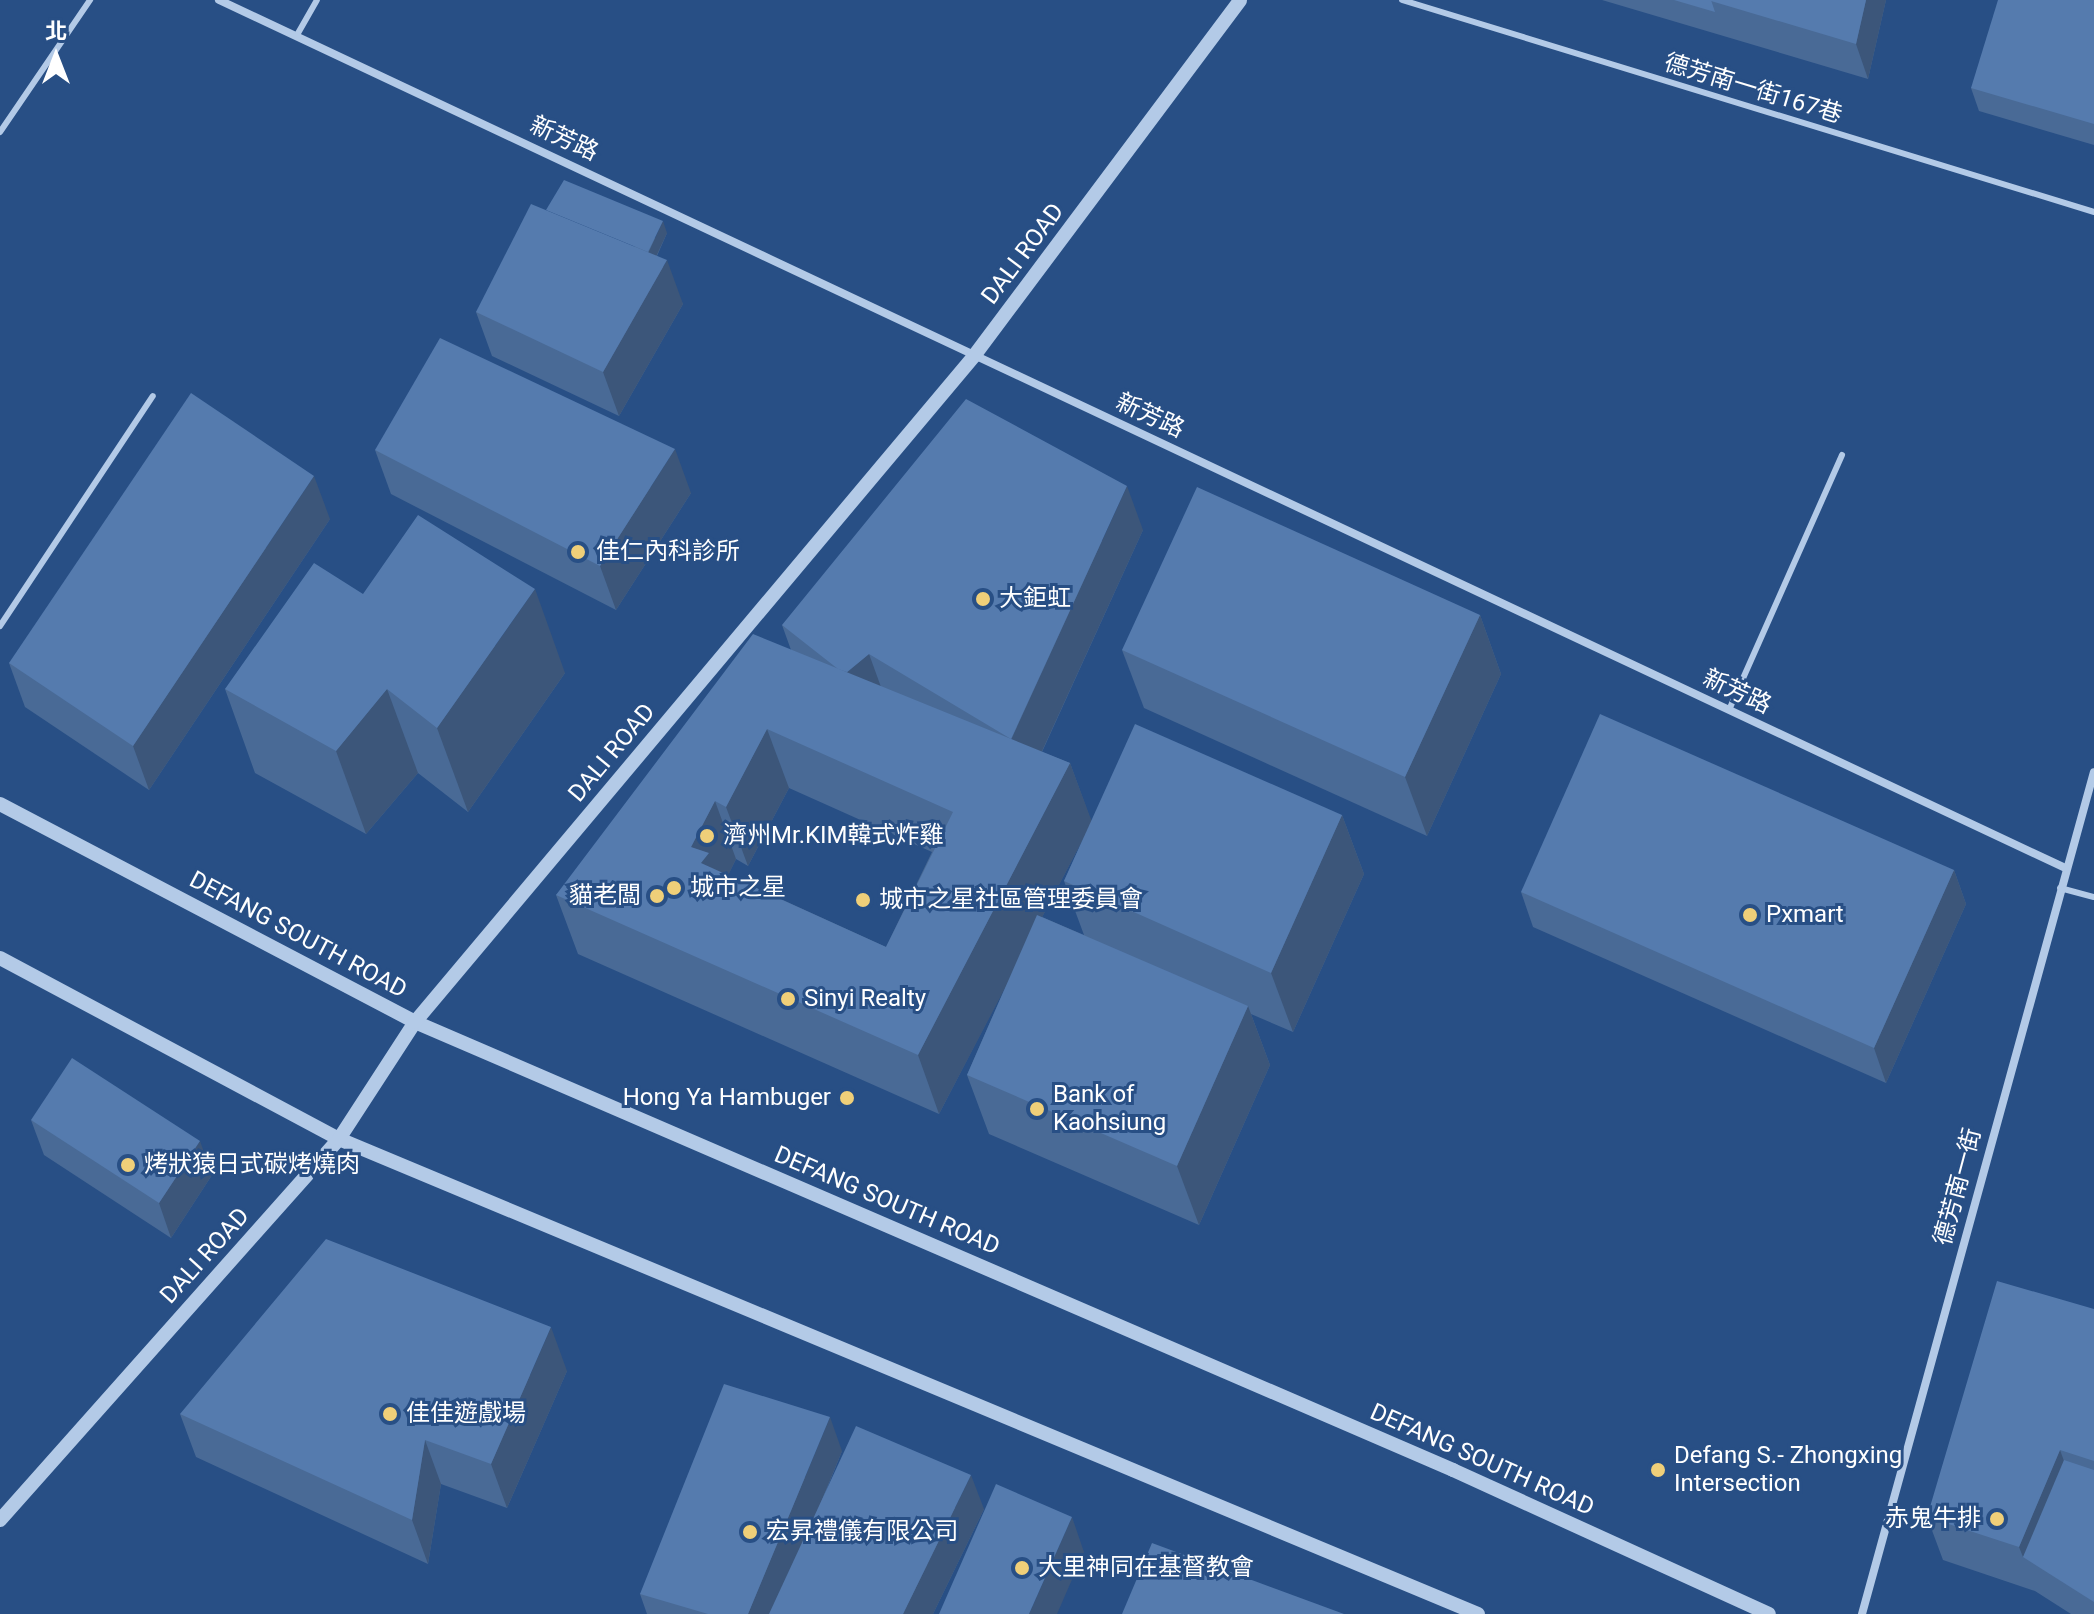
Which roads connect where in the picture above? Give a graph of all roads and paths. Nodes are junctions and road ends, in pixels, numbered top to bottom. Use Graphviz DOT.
graph roads {
  1 [pos="90,0"];
  2 [pos="219,0"];
  3 [pos="317,0"];
  4 [pos="1240,0"];
  5 [pos="1402,0"];
  6 [pos="297,35"];
  7 [pos="0,132"];
  8 [pos="2094,212"];
  9 [pos="974,356"];
  10 [pos="153,396"];
  11 [pos="1842,455"];
  12 [pos="0,626"];
  13 [pos="1729,710"];
  14 [pos="2094,772"];
  15 [pos="0,804"];
  16 [pos="2065,868"];
  17 [pos="2060,888"];
  18 [pos="2094,897"];
  19 [pos="0,958"];
  20 [pos="415,1022"];
  21 [pos="339,1139"];
  22 [pos="0,1520"];
  23 [pos="1478,1614"];
  24 [pos="1769,1614"];
  25 [pos="1862,1614"];
  1 -- 7 [label="lane"];
  2 -- 6 [label="street, 新芳路"];
  3 -- 6 [label="lane"];
  4 -- 9 [label="street, DALI ROAD"];
  5 -- 8 [label="lane, 德芳南一街167巷"];
  6 -- 9 [label="street, 新芳路"];
  9 -- 13 [label="street, 新芳路"];
  9 -- 20 [label="street, DALI ROAD"];
  10 -- 12 [label="lane"];
  11 -- 13 [label="lane"];
  13 -- 16 [label="street, 新芳路"];
  14 -- 16 [label="street, 德芳南一街"];
  15 -- 20 [label="street, DEFANG SOUTH ROAD"];
  16 -- 17 [label="street, 德芳南一街"];
  17 -- 18 [label="lane"];
  17 -- 25 [label="street, 德芳南一街"];
  19 -- 21 [label="street"];
  20 -- 21 [label="street, DALI ROAD"];
  20 -- 24 [label="street, DEFANG SOUTH ROAD"];
  21 -- 22 [label="street, DALI ROAD"];
  21 -- 23 [label="street"];
}
